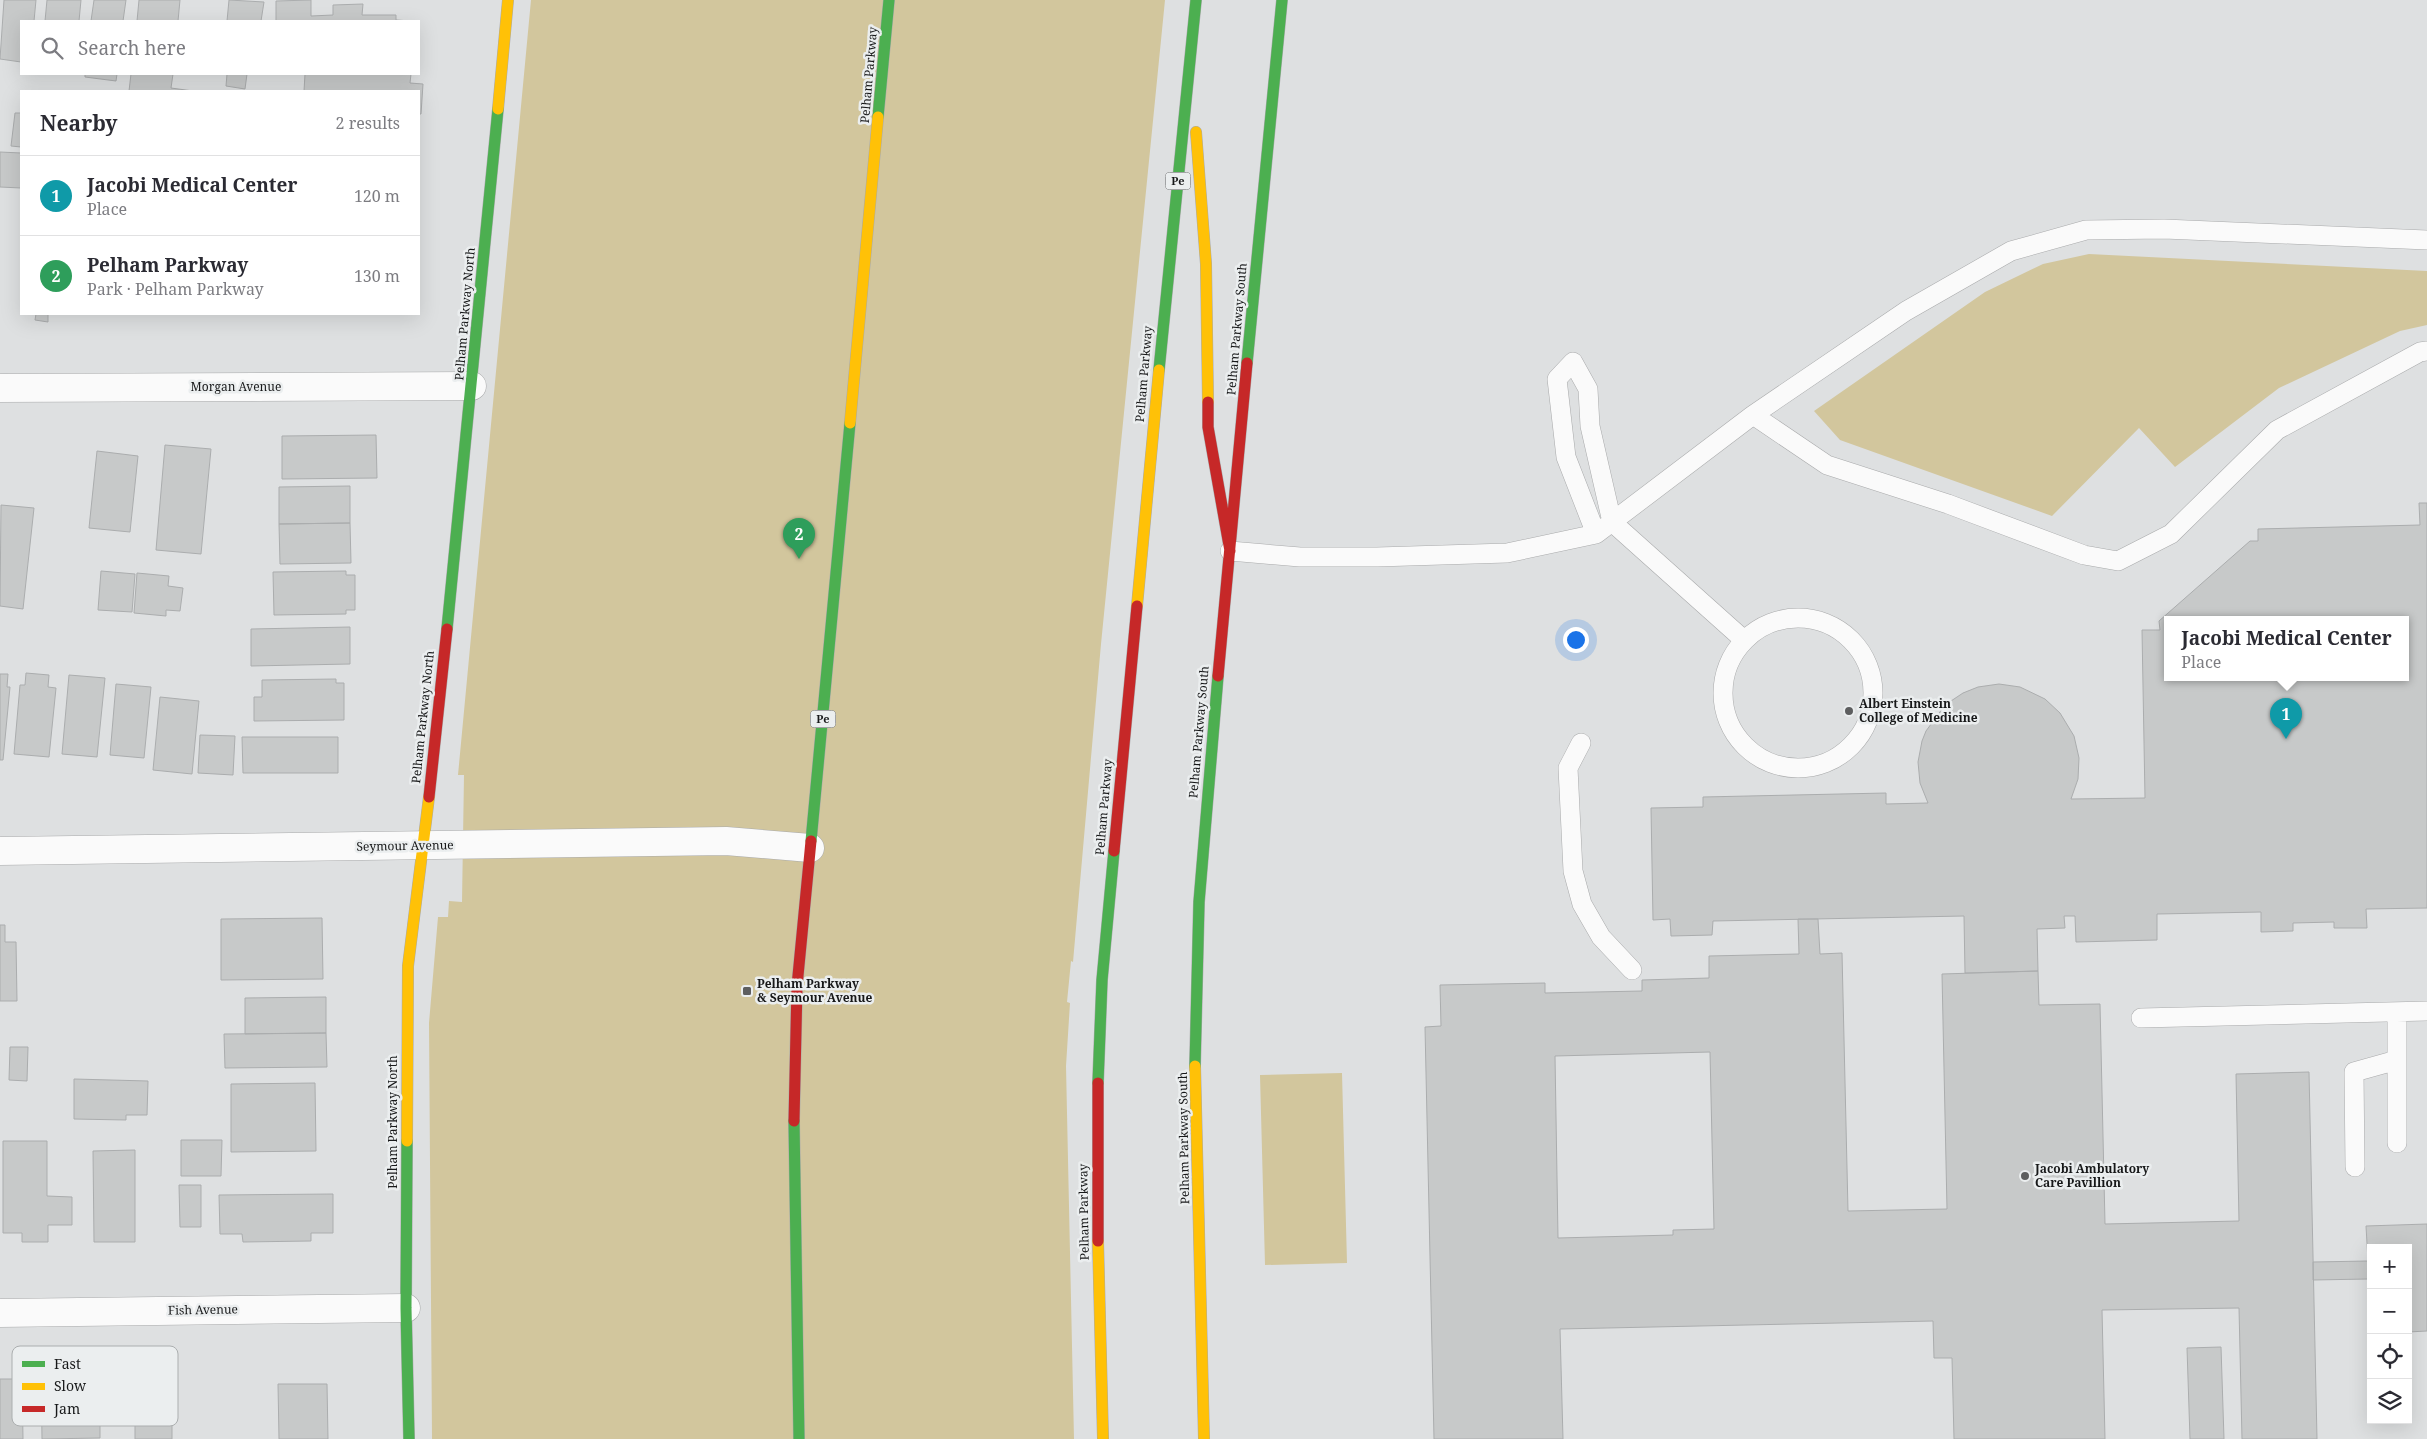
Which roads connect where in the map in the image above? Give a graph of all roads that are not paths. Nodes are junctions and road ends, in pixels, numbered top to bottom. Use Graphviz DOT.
graph roads {
  1 [pos="508,0"];
  2 [pos="889,0"];
  3 [pos="1196,0"];
  4 [pos="1282,0"];
  5 [pos="1190,68"];
  6 [pos="2427,240"];
  7 [pos="2427,351"];
  8 [pos="472,386"];
  9 [pos="0,388"];
  10 [pos="1753,415"];
  11 [pos="1612,522"];
  12 [pos="1596,534"];
  13 [pos="1230,551"];
  14 [pos="1744,640"];
  15 [pos="1581,743"];
  16 [pos="423,846"];
  17 [pos="810,848"];
  18 [pos="0,851"];
  19 [pos="1632,970"];
  20 [pos="2427,1011"];
  21 [pos="2397,1012"];
  22 [pos="2141,1018"];
  23 [pos="2397,1060"];
  24 [pos="2397,1143"];
  25 [pos="2355,1167"];
  26 [pos="406,1308"];
  27 [pos="0,1313"];
  28 [pos="409,1439"];
  29 [pos="799,1439"];
  30 [pos="1103,1439"];
  31 [pos="1204,1439"];
  1 -- 8 [label="main road, Pelham Parkway North"];
  2 -- 17 [label="main road, Pelham Parkway / Pe"];
  3 -- 5 [label="main road, Pelham Parkway / Pe"];
  4 -- 13 [label="main road, Pelham Parkway South"];
  5 -- 13 [label="main road"];
  5 -- 30 [label="main road, Pelham Parkway / Pe"];
  6 -- 10 [label="lane"];
  7 -- 10 [label="lane"];
  8 -- 9 [label="street, Morgan Avenue"];
  8 -- 16 [label="main road, Pelham Parkway North"];
  10 -- 11 [label="lane"];
  11 -- 12 [label="lane"];
  11 -- 12 [label="lane"];
  11 -- 14 [label="lane"];
  12 -- 13 [label="lane"];
  13 -- 31 [label="main road, Pelham Parkway South"];
  14 -- 14 [label="lane"];
  15 -- 19 [label="lane"];
  16 -- 17 [label="street, Seymour Avenue"];
  16 -- 18 [label="street, Seymour Avenue"];
  16 -- 26 [label="main road, Pelham Parkway North"];
  17 -- 29 [label="main road, Pelham Parkway / Pe"];
  20 -- 21 [label="lane"];
  21 -- 22 [label="lane"];
  21 -- 23 [label="lane"];
  23 -- 24 [label="lane"];
  23 -- 25 [label="lane"];
  26 -- 27 [label="street, Fish Avenue"];
  26 -- 28 [label="main road, Pelham Parkway North"];
}
